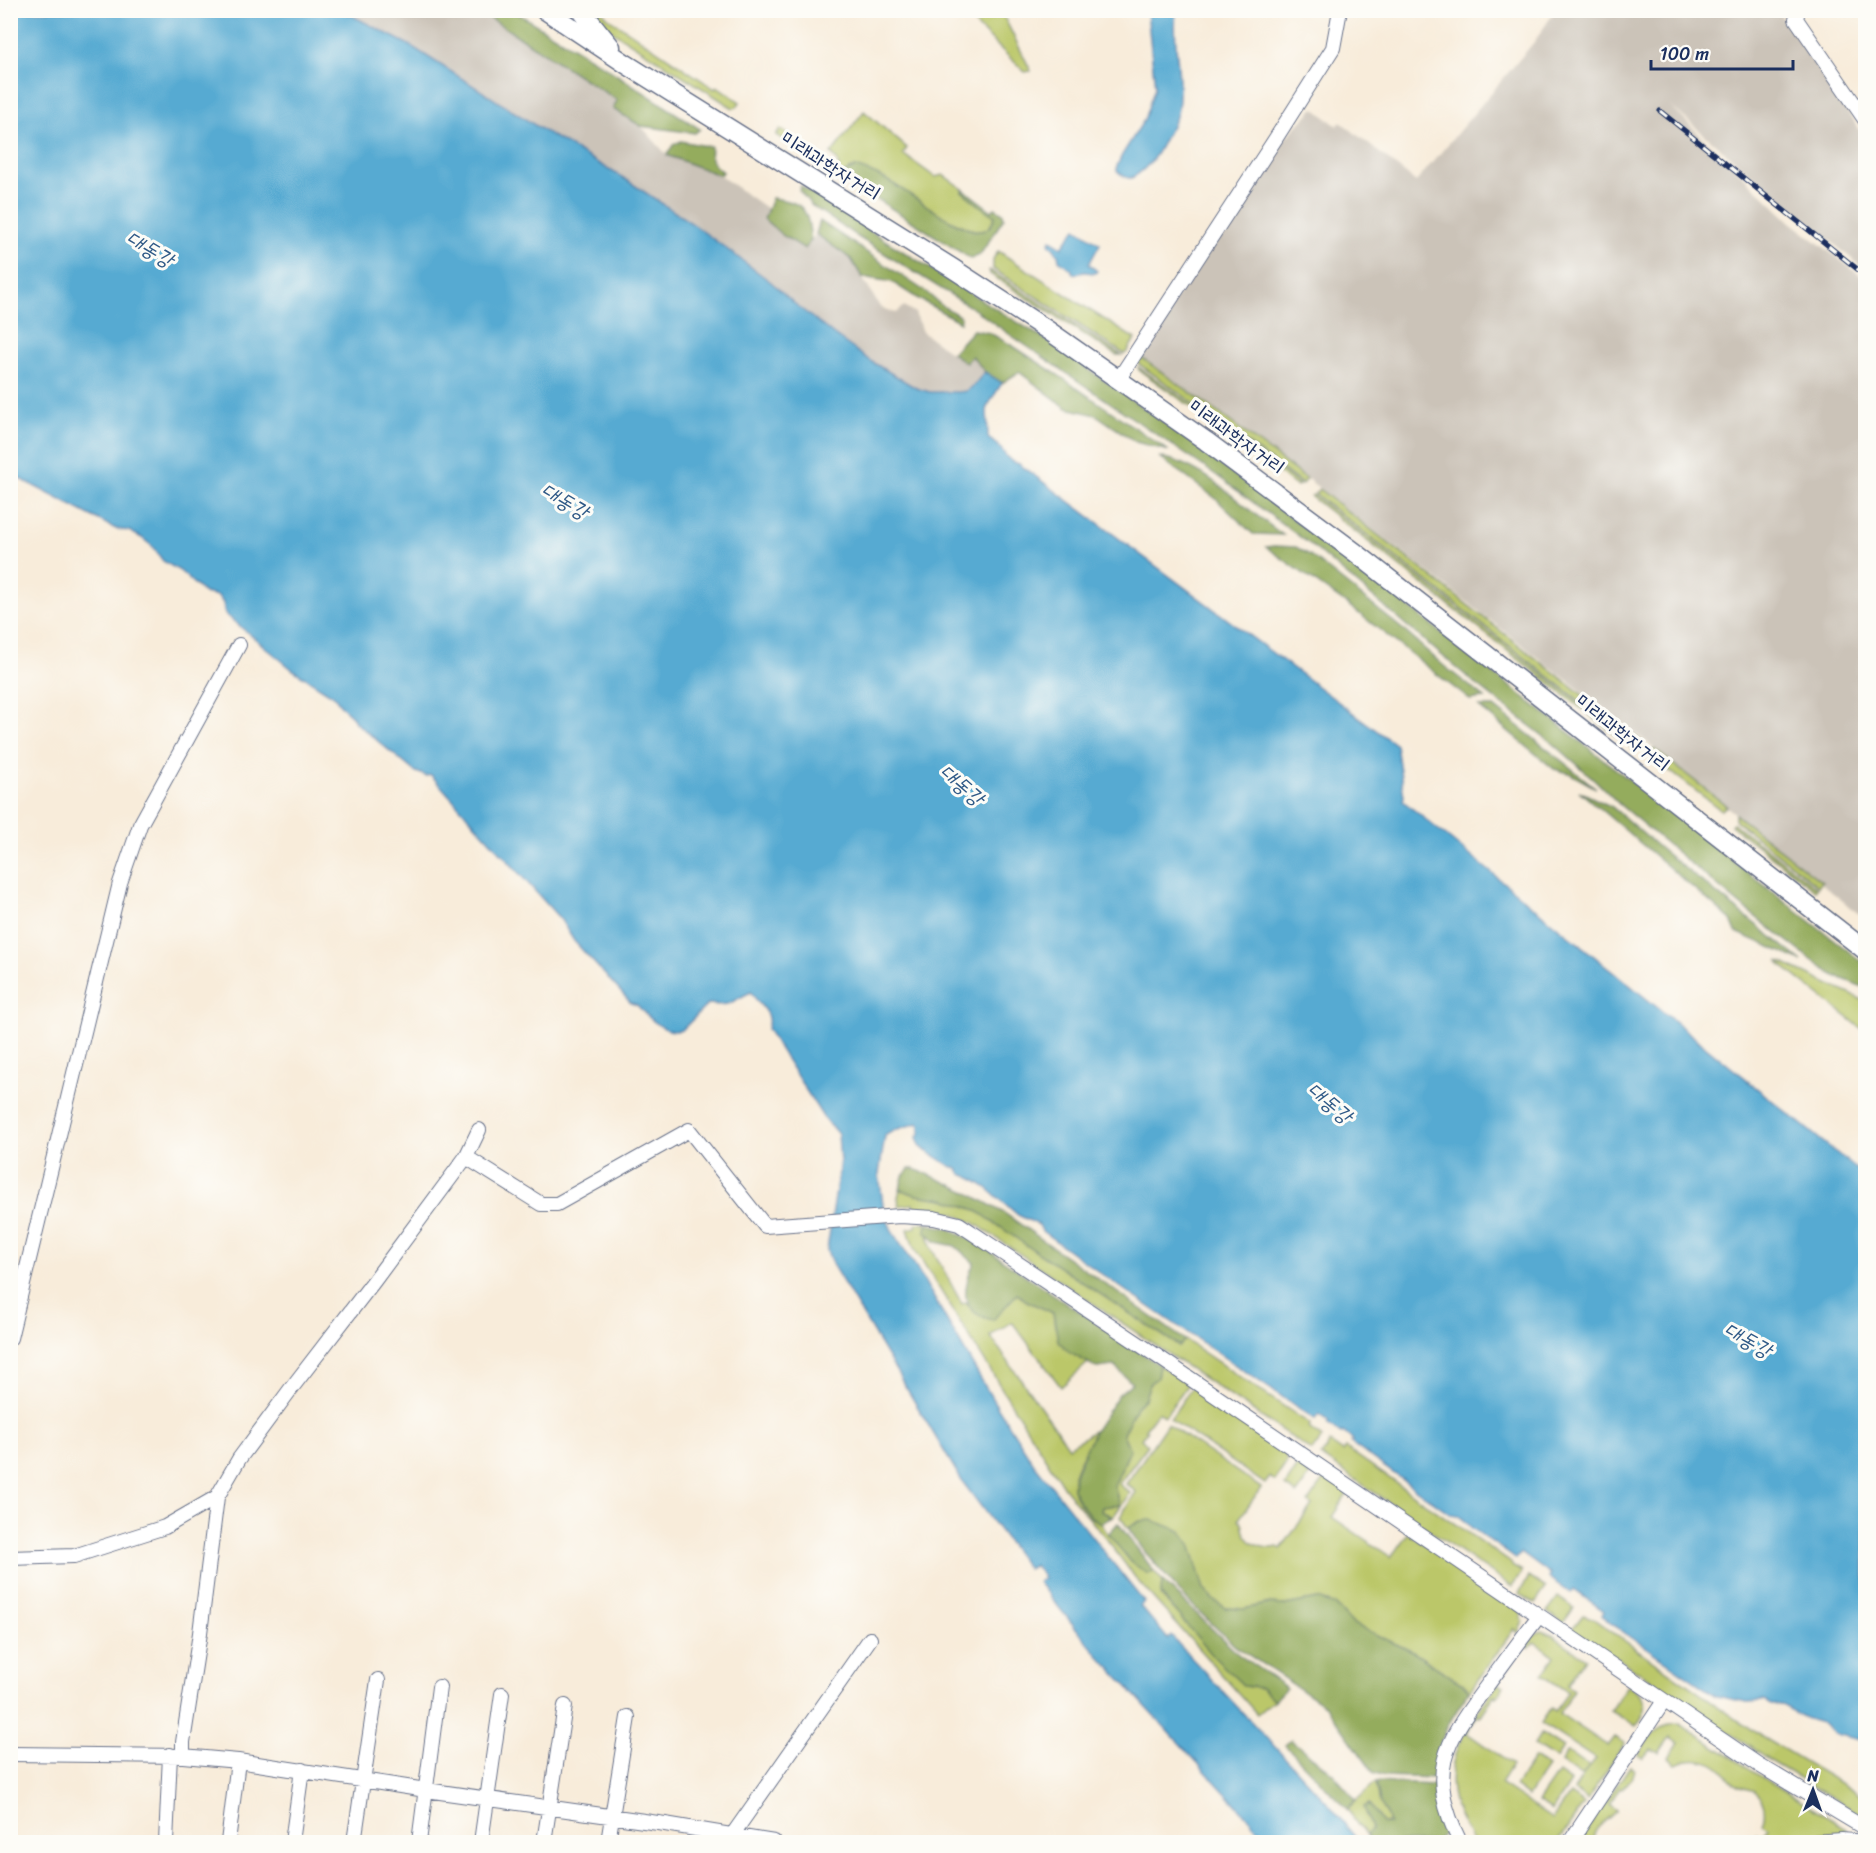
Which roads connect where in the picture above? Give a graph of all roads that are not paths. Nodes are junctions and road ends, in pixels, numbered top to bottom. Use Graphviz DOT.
graph roads {
  1 [pos="545,10"];
  2 [pos="581,10"];
  3 [pos="1340,10"];
  4 [pos="1798,10"];
  5 [pos="626,64"];
  6 [pos="1866,121"];
  7 [pos="1118,380"];
  8 [pos="239,645"];
  9 [pos="1866,951"];
  10 [pos="479,1130"];
  11 [pos="466,1157"];
  12 [pos="10,1338"];
  13 [pos="217,1497"];
  14 [pos="10,1558"];
  15 [pos="1539,1616"];
  16 [pos="870,1639"];
  17 [pos="378,1680"];
  18 [pos="439,1687"];
  19 [pos="502,1694"];
  20 [pos="1664,1701"];
  21 [pos="565,1706"];
  22 [pos="628,1717"];
  23 [pos="10,1754"];
  24 [pos="177,1755"];
  25 [pos="238,1761"];
  26 [pos="302,1770"];
  27 [pos="363,1781"];
  28 [pos="426,1790"];
  29 [pos="488,1799"];
  30 [pos="549,1808"];
  31 [pos="612,1817"];
  32 [pos="1866,1829"];
  33 [pos="733,1834"];
  34 [pos="166,1842"];
  35 [pos="228,1842"];
  36 [pos="292,1842"];
  37 [pos="354,1842"];
  38 [pos="419,1842"];
  39 [pos="481,1842"];
  40 [pos="544,1842"];
  41 [pos="608,1842"];
  42 [pos="774,1842"];
  43 [pos="1460,1842"];
  44 [pos="1570,1842"];
  45 [pos="1814,1842"];
  46 [pos="1866,1842"];
  1 -- 5 [label="main road, 미래과학자거리"];
  2 -- 5 [label="main road"];
  3 -- 7 [label="street"];
  4 -- 6 [label="street"];
  5 -- 7 [label="main road, 미래과학자거리"];
  7 -- 9 [label="main road, 미래과학자거리"];
  8 -- 12 [label="street"];
  10 -- 11 [label="street"];
  11 -- 13 [label="street"];
  11 -- 15 [label="street"];
  13 -- 14 [label="street"];
  13 -- 24 [label="street"];
  15 -- 20 [label="street"];
  15 -- 43 [label="street"];
  16 -- 33 [label="street"];
  17 -- 27 [label="street"];
  18 -- 28 [label="street"];
  19 -- 29 [label="street"];
  20 -- 32 [label="street"];
  20 -- 44 [label="street"];
  21 -- 30 [label="street"];
  22 -- 31 [label="street"];
  23 -- 24 [label="street"];
  24 -- 25 [label="street"];
  24 -- 34 [label="street"];
  25 -- 26 [label="street"];
  25 -- 35 [label="street"];
  26 -- 27 [label="street"];
  26 -- 36 [label="street"];
  27 -- 28 [label="street"];
  27 -- 37 [label="street"];
  28 -- 29 [label="street"];
  28 -- 38 [label="street"];
  29 -- 30 [label="street"];
  29 -- 39 [label="street"];
  30 -- 31 [label="street"];
  30 -- 40 [label="street"];
  31 -- 33 [label="street"];
  31 -- 41 [label="street"];
  33 -- 42 [label="street"];
  45 -- 46 [label="street"];
}
